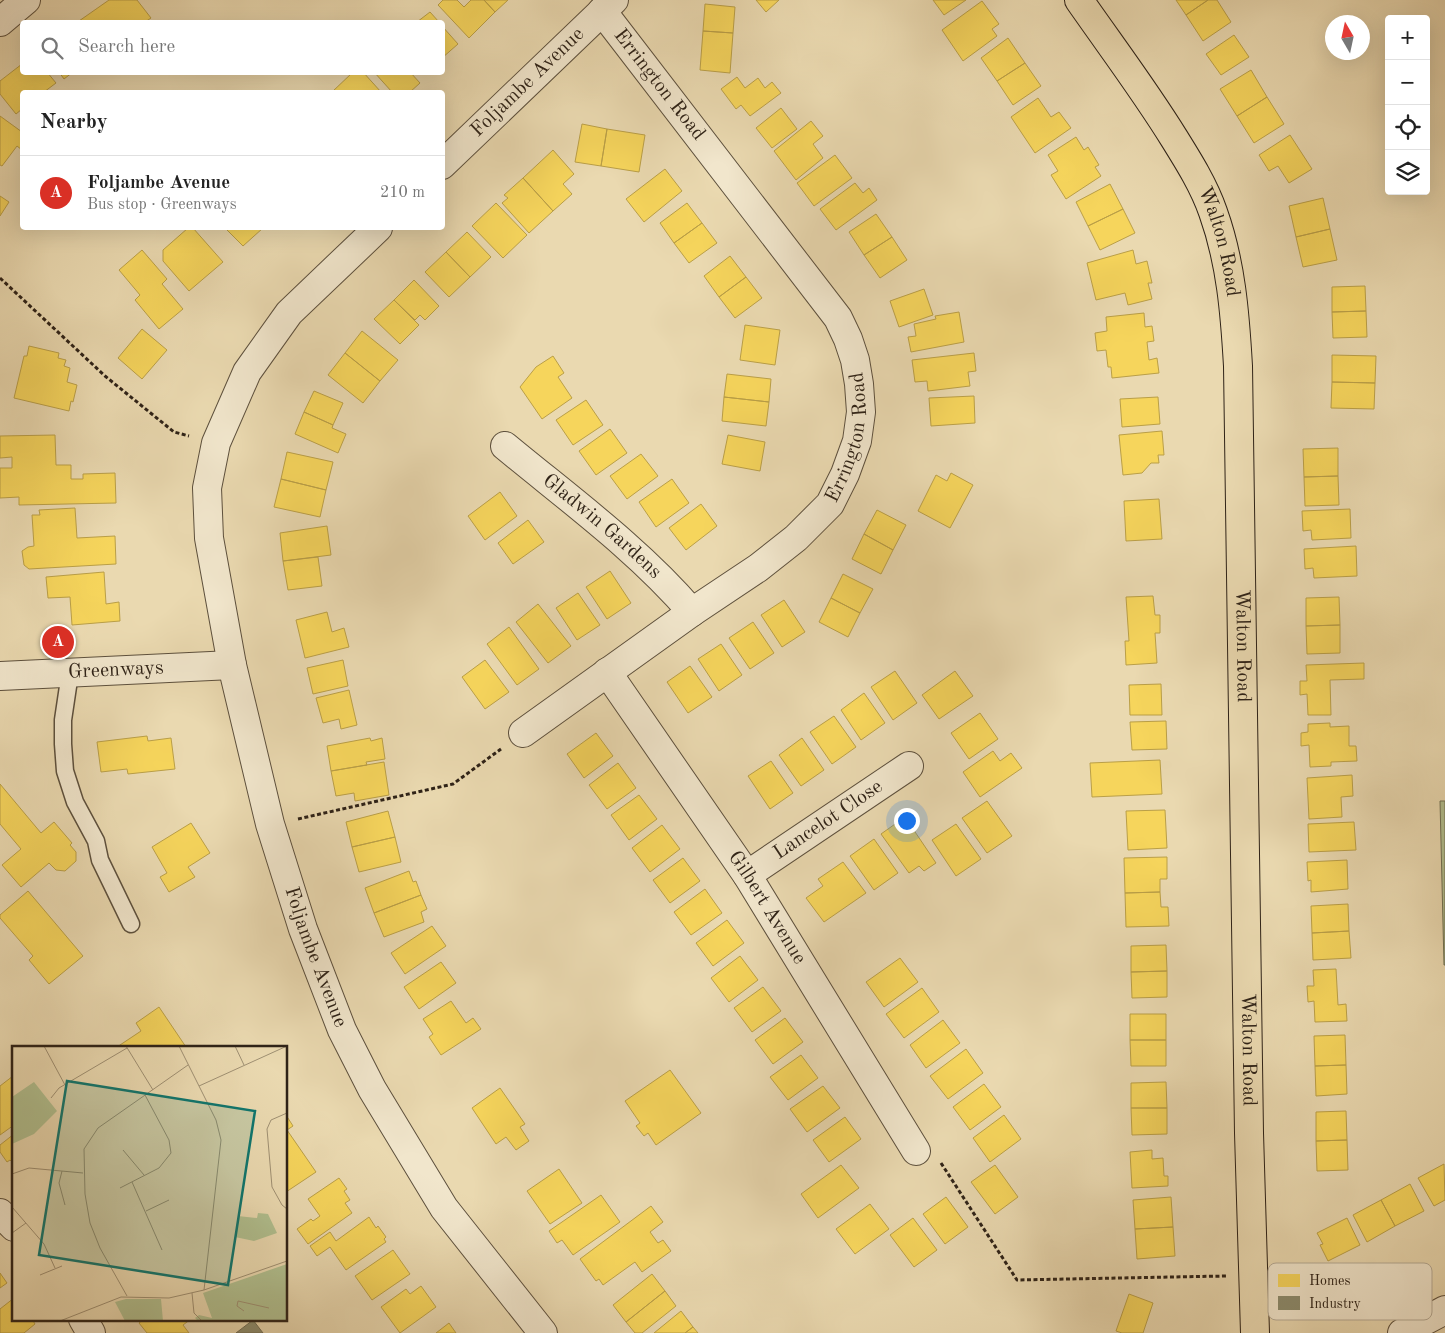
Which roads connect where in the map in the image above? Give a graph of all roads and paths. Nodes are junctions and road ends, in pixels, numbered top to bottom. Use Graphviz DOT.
graph roads {
  1 [pos="26,0"];
  2 [pos="1079,0"];
  3 [pos="608,6"];
  4 [pos="0,22"];
  5 [pos="445,162"];
  6 [pos="376,230"];
  7 [pos="0,278"];
  8 [pos="216,443"];
  9 [pos="505,446"];
  10 [pos="692,612"];
  11 [pos="232,665"];
  12 [pos="607,672"];
  13 [pos="70,673"];
  14 [pos="0,676"];
  15 [pos="523,733"];
  16 [pos="908,766"];
  17 [pos="270,824"];
  18 [pos="748,875"];
  19 [pos="131,924"];
  20 [pos="916,1151"];
  21 [pos="0,1213"];
  22 [pos="12,1225"];
  23 [pos="1252,1275"];
  24 [pos="1445,1310"];
  25 [pos="1432,1317"];
  26 [pos="84,1320"];
  27 [pos="1426,1320"];
  28 [pos="92,1333"];
  29 [pos="543,1333"];
  30 [pos="1255,1333"];
  31 [pos="1402,1333"];
  1 -- 4 [label="street"];
  2 -- 23 [label="main road, Walton Road"];
  3 -- 5 [label="street, Foljambe Avenue"];
  3 -- 10 [label="street, Errington Road"];
  6 -- 8 [label="street, Foljambe Avenue"];
  7 -- 8 [label="path"];
  8 -- 11 [label="street, Foljambe Avenue"];
  9 -- 10 [label="street, Gladwin Gardens"];
  10 -- 12 [label="street, Errington Road"];
  11 -- 13 [label="street, Greenways"];
  11 -- 17 [label="street, Foljambe Avenue"];
  12 -- 15 [label="street, Errington Road"];
  12 -- 18 [label="street, Gilbert Avenue"];
  13 -- 14 [label="street, Greenways"];
  13 -- 19 [label="lane"];
  15 -- 17 [label="path"];
  16 -- 18 [label="street, Lancelot Close"];
  17 -- 29 [label="street, Foljambe Avenue"];
  18 -- 20 [label="street, Gilbert Avenue"];
  20 -- 23 [label="path"];
  21 -- 22 [label="street"];
  23 -- 30 [label="main road, Walton Road"];
  24 -- 25 [label="street"];
  26 -- 28 [label="street"];
  27 -- 31 [label="street"];
}
